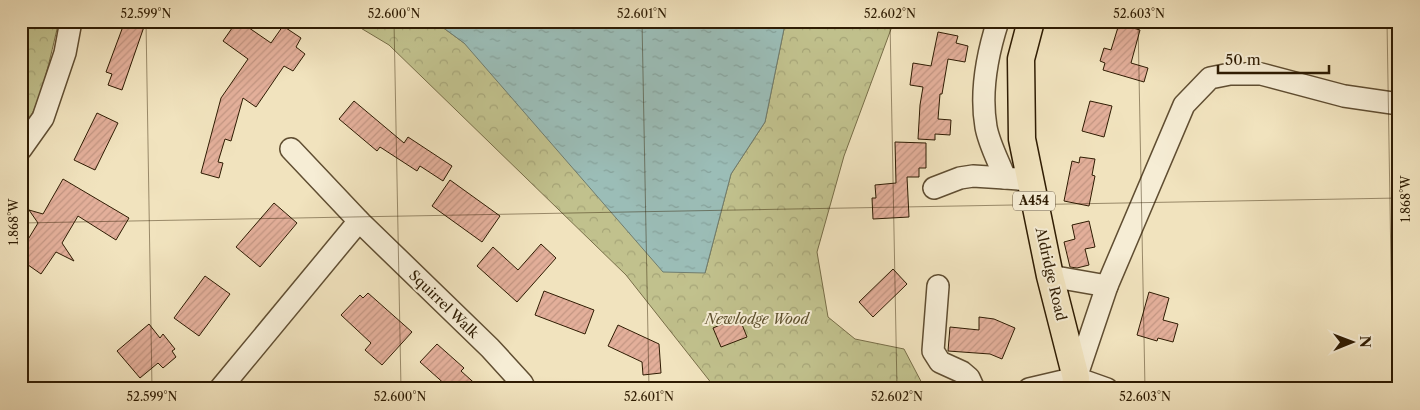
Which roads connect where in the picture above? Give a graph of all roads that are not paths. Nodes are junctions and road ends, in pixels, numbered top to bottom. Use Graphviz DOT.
graph roads {
  1 [pos="71,21"];
  2 [pos="998,21"];
  3 [pos="1031,21"];
  4 [pos="1399,104"];
  5 [pos="21,149"];
  6 [pos="291,149"];
  7 [pos="1017,179"];
  8 [pos="934,188"];
  9 [pos="359,222"];
  10 [pos="1050,276"];
  11 [pos="938,286"];
  12 [pos="1107,286"];
  13 [pos="1076,383"];
  14 [pos="220,389"];
  15 [pos="525,389"];
  16 [pos="974,389"];
  17 [pos="1029,389"];
  18 [pos="1107,389"];
  1 -- 5 [label="street"];
  2 -- 7 [label="street"];
  3 -- 7 [label="main road, Aldridge Road / A454"];
  4 -- 12 [label="street"];
  6 -- 9 [label="street, Squirrel Walk"];
  7 -- 8 [label="street"];
  7 -- 10 [label="main road, Aldridge Road / A454"];
  9 -- 14 [label="street"];
  9 -- 15 [label="street, Squirrel Walk"];
  10 -- 12 [label="street"];
  10 -- 13 [label="main road, Aldridge Road / A454"];
  11 -- 16 [label="street"];
  12 -- 13 [label="street"];
  13 -- 17 [label="street"];
  13 -- 18 [label="street"];
}
